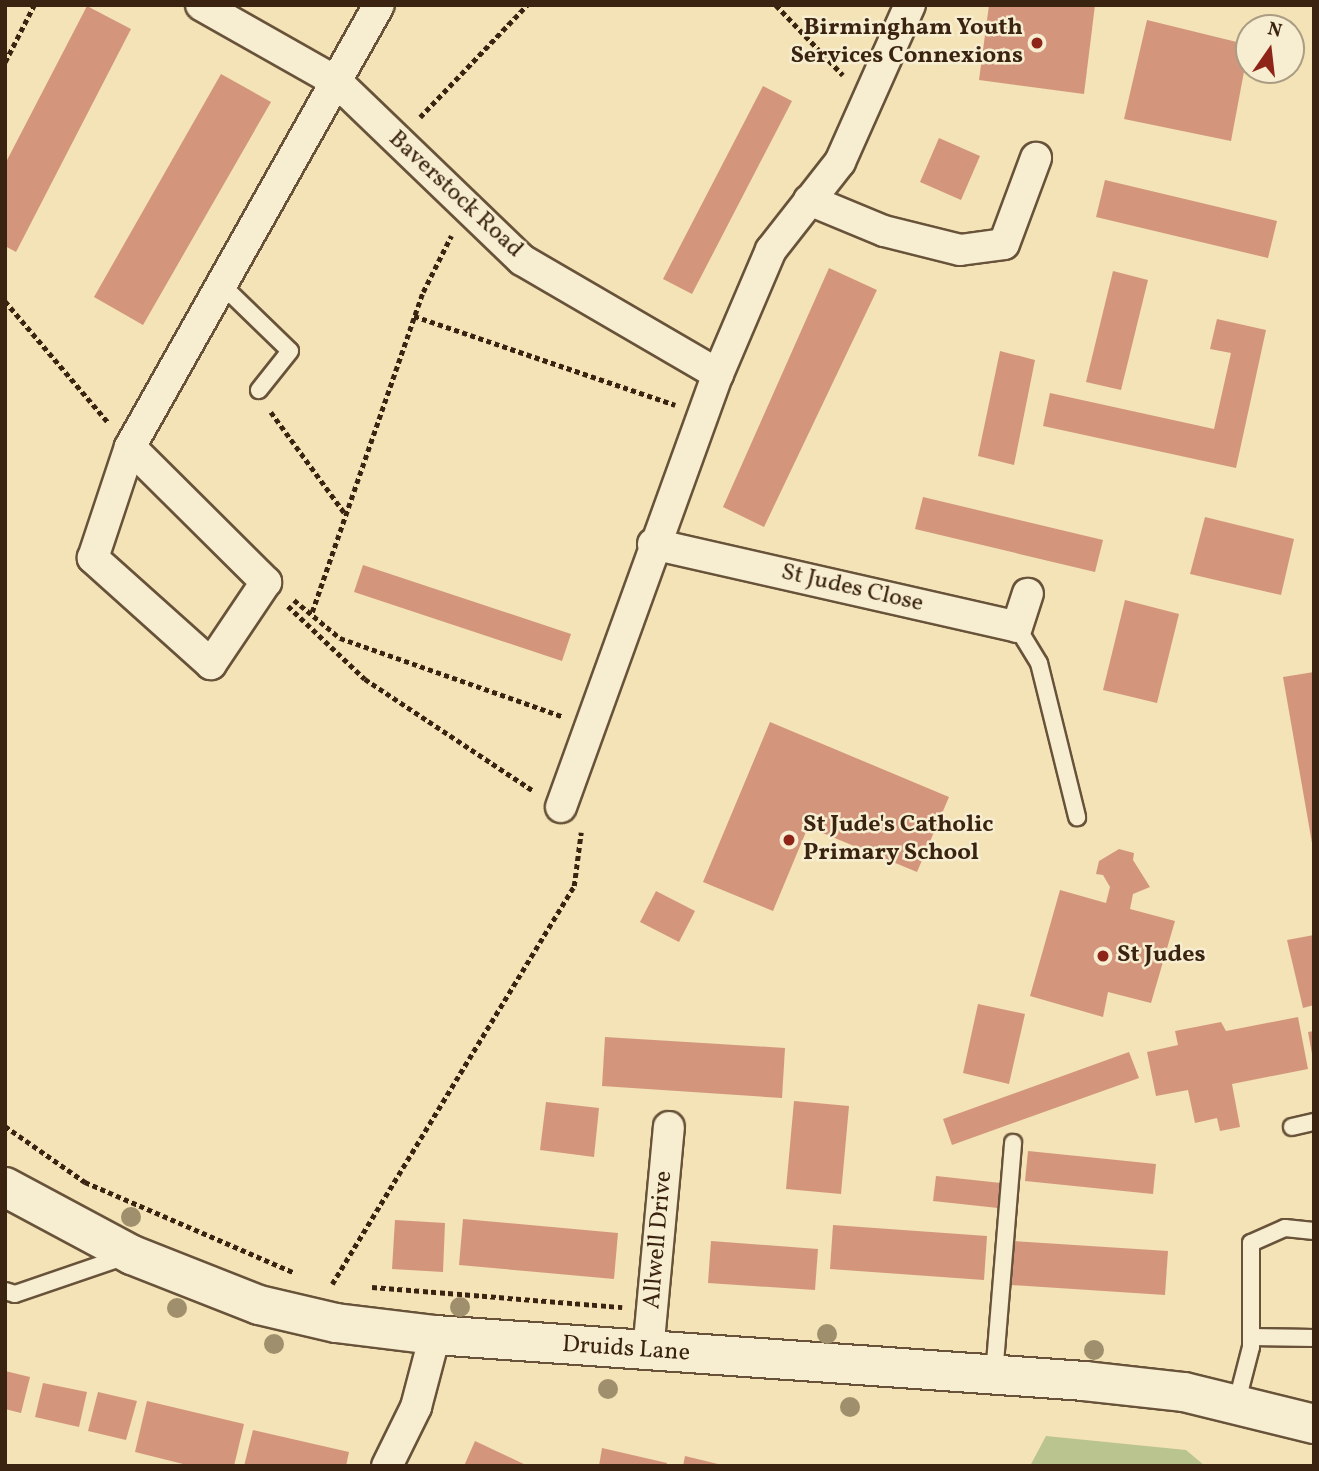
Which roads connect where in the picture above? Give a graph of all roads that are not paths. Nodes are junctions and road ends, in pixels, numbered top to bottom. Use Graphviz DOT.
graph roads {
  1 [pos="201,5"];
  2 [pos="379,5"];
  3 [pos="911,5"];
  4 [pos="337,82"];
  5 [pos="1036,158"];
  6 [pos="809,200"];
  7 [pos="223,286"];
  8 [pos="718,374"];
  9 [pos="259,390"];
  10 [pos="130,447"];
  11 [pos="653,544"];
  12 [pos="1028,594"];
  13 [pos="1017,627"];
  14 [pos="561,807"];
  15 [pos="1077,817"];
  16 [pos="1314,1122"];
  17 [pos="669,1127"];
  18 [pos="1292,1127"];
  19 [pos="1013,1143"];
  20 [pos="5,1187"];
  21 [pos="1314,1231"];
  22 [pos="132,1255"];
  23 [pos="5,1291"];
  24 [pos="435,1335"];
  25 [pos="1251,1336"];
  26 [pos="1314,1338"];
  27 [pos="648,1352"];
  28 [pos="994,1375"];
  29 [pos="1254,1410"];
  30 [pos="1314,1424"];
  31 [pos="1314,1449"];
  32 [pos="387,1466"];
  1 -- 4 [label="street, Baverstock Road"];
  2 -- 4 [label="street"];
  3 -- 6 [label="street"];
  4 -- 7 [label="street"];
  4 -- 8 [label="street, Baverstock Road"];
  5 -- 6 [label="street"];
  6 -- 8 [label="street"];
  7 -- 9 [label="lane"];
  7 -- 10 [label="street"];
  8 -- 11 [label="street"];
  10 -- 10 [label="street"];
  11 -- 13 [label="street, St Judes Close"];
  11 -- 14 [label="street"];
  12 -- 13 [label="street"];
  13 -- 15 [label="lane"];
  16 -- 18 [label="lane"];
  17 -- 27 [label="street, Allwell Drive"];
  19 -- 28 [label="lane"];
  20 -- 22 [label="street, Druids Lane"];
  21 -- 25 [label="lane"];
  22 -- 23 [label="lane"];
  22 -- 24 [label="street, Druids Lane"];
  24 -- 27 [label="street, Druids Lane"];
  24 -- 32 [label="street"];
  25 -- 26 [label="lane"];
  25 -- 29 [label="lane"];
  27 -- 28 [label="street, Druids Lane"];
  28 -- 29 [label="street, Druids Lane"];
  29 -- 30 [label="street, Druids Lane"];
  29 -- 31 [label="street, Druids Lane"];
}
